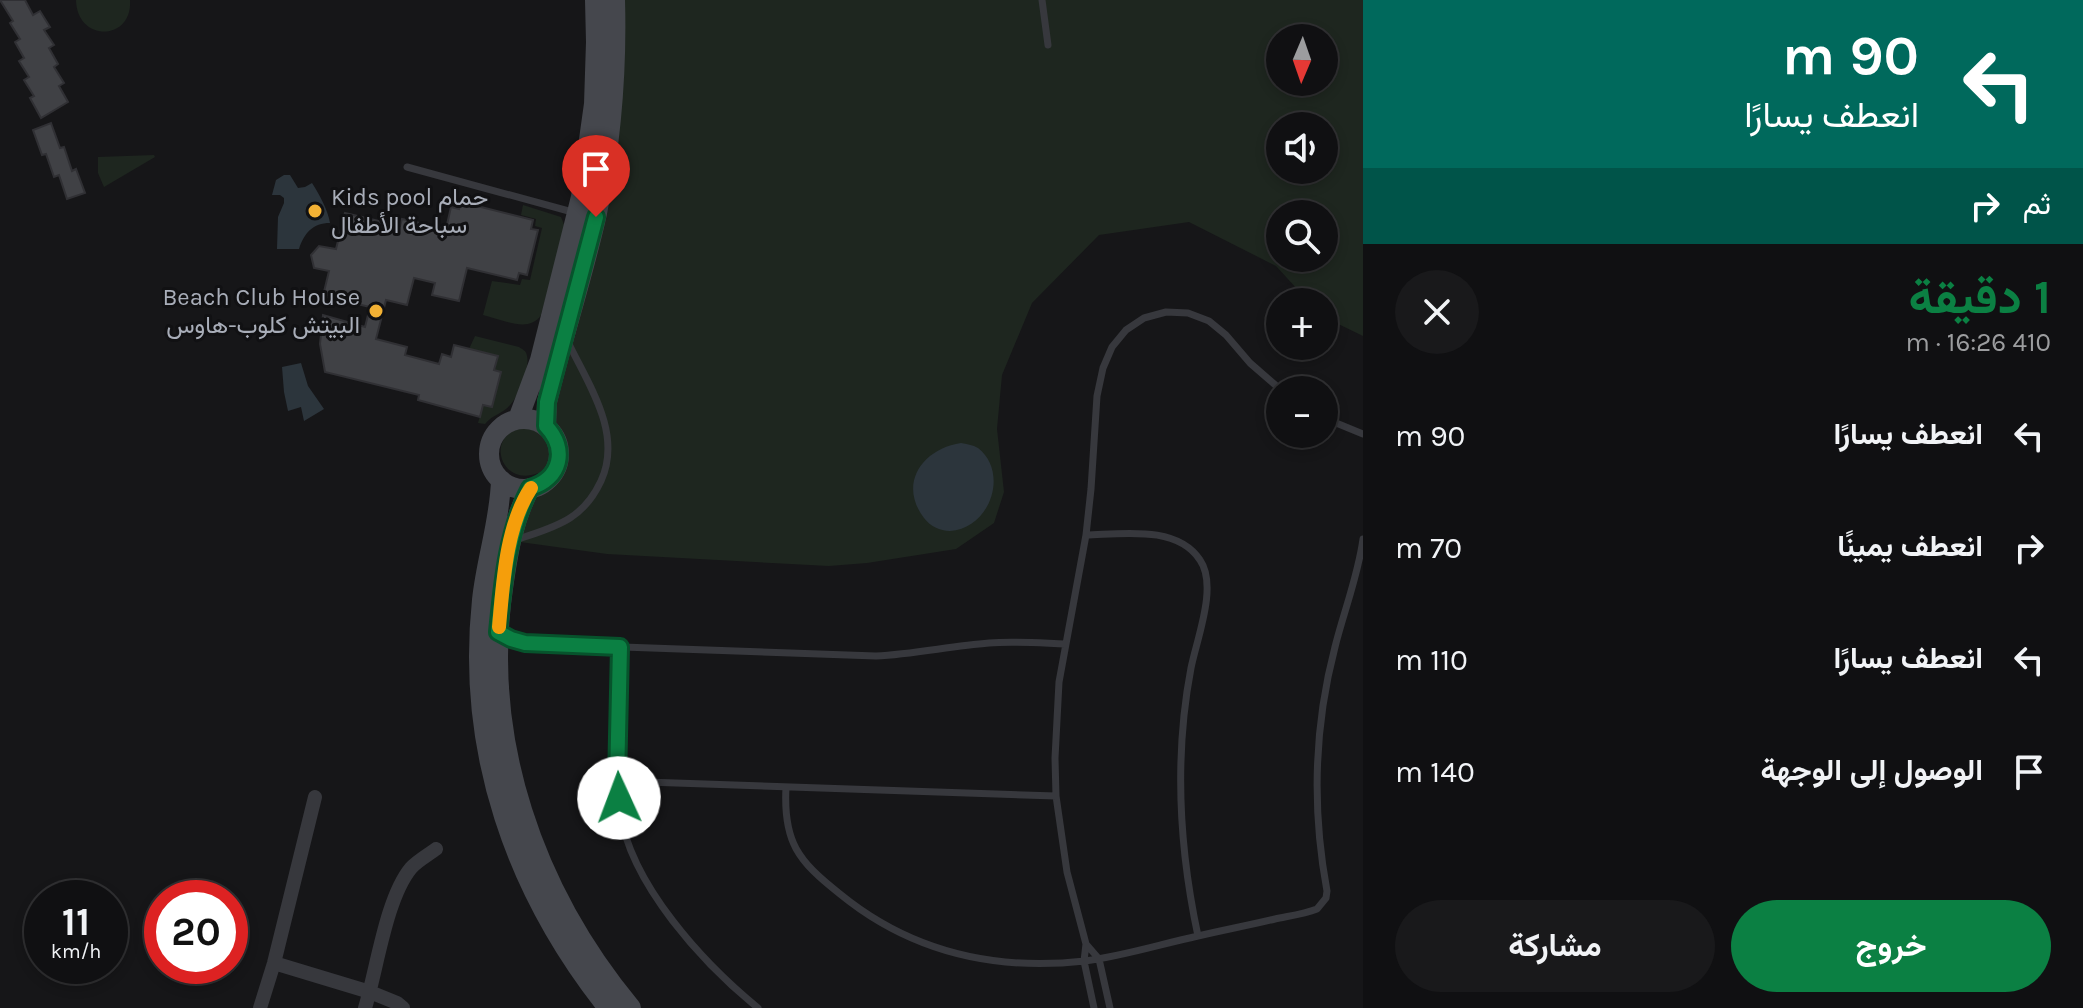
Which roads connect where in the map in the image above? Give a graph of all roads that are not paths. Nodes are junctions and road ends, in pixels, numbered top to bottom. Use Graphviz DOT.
graph roads {
  1 [pos="615,0"];
  2 [pos="1042,0"];
  3 [pos="594,4"];
  4 [pos="1048,45"];
  5 [pos="407,167"];
  6 [pos="578,213"];
  7 [pos="565,336"];
  8 [pos="1266,377"];
  9 [pos="518,419"];
  10 [pos="1338,424"];
  11 [pos="546,426"];
  12 [pos="1363,434"];
  13 [pos="501,480"];
  14 [pos="530,488"];
  15 [pos="1086,535"];
  16 [pos="1363,539"];
  17 [pos="511,542"];
  18 [pos="498,632"];
  19 [pos="1065,644"];
  20 [pos="620,647"];
  21 [pos="617,781"];
  22 [pos="786,787"];
  23 [pos="1056,796"];
  24 [pos="315,797"];
  25 [pos="436,849"];
  26 [pos="1198,936"];
  27 [pos="1086,944"];
  28 [pos="1099,959"];
  29 [pos="1084,961"];
  30 [pos="274,963"];
  31 [pos="370,992"];
  32 [pos="622,1007"];
  33 [pos="260,1008"];
  34 [pos="365,1008"];
  35 [pos="403,1008"];
  36 [pos="758,1008"];
  37 [pos="1094,1008"];
  38 [pos="1110,1008"];
  1 -- 7 [label="street"];
  2 -- 4 [label="lane"];
  3 -- 6 [label="street"];
  5 -- 6 [label="lane"];
  6 -- 9 [label="street"];
  7 -- 11 [label="street"];
  7 -- 17 [label="lane"];
  8 -- 15 [label="lane"];
  9 -- 11 [label="street"];
  9 -- 13 [label="street"];
  10 -- 12 [label="lane"];
  11 -- 14 [label="street"];
  13 -- 14 [label="street"];
  13 -- 32 [label="street"];
  14 -- 17 [label="street"];
  15 -- 19 [label="lane"];
  15 -- 26 [label="lane"];
  16 -- 26 [label="lane"];
  17 -- 18 [label="street"];
  18 -- 20 [label="lane"];
  18 -- 32 [label="street"];
  19 -- 20 [label="lane"];
  19 -- 23 [label="lane"];
  20 -- 21 [label="lane"];
  21 -- 22 [label="lane"];
  21 -- 36 [label="lane"];
  22 -- 23 [label="lane"];
  22 -- 29 [label="lane"];
  23 -- 27 [label="lane"];
  24 -- 30 [label="street"];
  25 -- 31 [label="street"];
  26 -- 28 [label="lane"];
  27 -- 28 [label="lane"];
  27 -- 29 [label="lane"];
  28 -- 29 [label="lane"];
  28 -- 38 [label="lane"];
  29 -- 37 [label="lane"];
  30 -- 31 [label="street"];
  30 -- 33 [label="street"];
  31 -- 34 [label="street"];
  31 -- 35 [label="street"];
}
